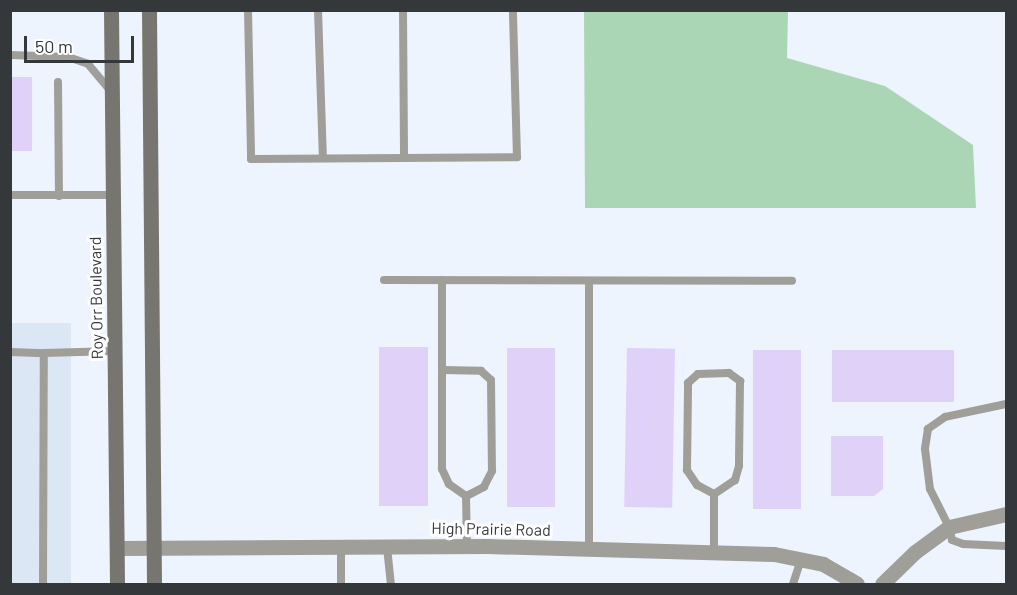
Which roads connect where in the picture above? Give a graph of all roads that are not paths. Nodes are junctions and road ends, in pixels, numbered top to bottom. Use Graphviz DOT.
graph roads {
  1 [pos="111,10"];
  2 [pos="149,10"];
  3 [pos="248,10"];
  4 [pos="318,10"];
  5 [pos="403,10"];
  6 [pos="513,10"];
  7 [pos="10,55"];
  8 [pos="58,82"];
  9 [pos="112,93"];
  10 [pos="322,157"];
  11 [pos="404,158"];
  12 [pos="10,195"];
  13 [pos="113,195"];
  14 [pos="59,196"];
  15 [pos="384,280"];
  16 [pos="442,280"];
  17 [pos="588,281"];
  18 [pos="792,281"];
  19 [pos="115,351"];
  20 [pos="10,352"];
  21 [pos="44,353"];
  22 [pos="442,370"];
  23 [pos="1006,404"];
  24 [pos="714,494"];
  25 [pos="466,496"];
  26 [pos="1006,514"];
  27 [pos="950,527"];
  28 [pos="467,546"];
  29 [pos="1006,546"];
  30 [pos="341,547"];
  31 [pos="387,547"];
  32 [pos="117,548"];
  33 [pos="154,548"];
  34 [pos="588,549"];
  35 [pos="714,552"];
  36 [pos="801,559"];
  37 [pos="44,585"];
  38 [pos="117,585"];
  39 [pos="154,585"];
  40 [pos="341,585"];
  41 [pos="391,585"];
  42 [pos="793,585"];
  43 [pos="857,585"];
  44 [pos="882,585"];
  1 -- 9 [label="main road, Roy Orr Boulevard"];
  2 -- 33 [label="main road"];
  3 -- 10 [label="lane"];
  4 -- 10 [label="lane"];
  5 -- 11 [label="lane"];
  6 -- 11 [label="lane"];
  7 -- 9 [label="lane"];
  8 -- 14 [label="lane"];
  9 -- 13 [label="main road, Roy Orr Boulevard"];
  10 -- 11 [label="lane"];
  12 -- 14 [label="lane"];
  13 -- 14 [label="lane"];
  13 -- 19 [label="main road, Roy Orr Boulevard"];
  15 -- 16 [label="lane"];
  16 -- 17 [label="lane"];
  16 -- 22 [label="lane"];
  17 -- 18 [label="lane"];
  17 -- 34 [label="lane"];
  19 -- 21 [label="lane"];
  19 -- 32 [label="main road, Roy Orr Boulevard"];
  20 -- 21 [label="lane"];
  21 -- 37 [label="lane"];
  22 -- 25 [label="lane"];
  22 -- 25 [label="lane"];
  23 -- 27 [label="lane"];
  24 -- 24 [label="lane"];
  24 -- 35 [label="lane"];
  25 -- 28 [label="lane"];
  26 -- 27 [label="street"];
  27 -- 29 [label="lane"];
  27 -- 44 [label="street"];
  28 -- 31 [label="street, High Prairie Road"];
  28 -- 34 [label="street, High Prairie Road"];
  30 -- 31 [label="street, High Prairie Road"];
  30 -- 33 [label="street, High Prairie Road"];
  30 -- 40 [label="lane"];
  31 -- 41 [label="lane"];
  32 -- 33 [label="street, High Prairie Road"];
  32 -- 38 [label="main road, Roy Orr Boulevard"];
  33 -- 39 [label="main road"];
  34 -- 35 [label="street, High Prairie Road"];
  35 -- 36 [label="street, High Prairie Road"];
  36 -- 42 [label="lane"];
  36 -- 43 [label="street, High Prairie Road"];
}
